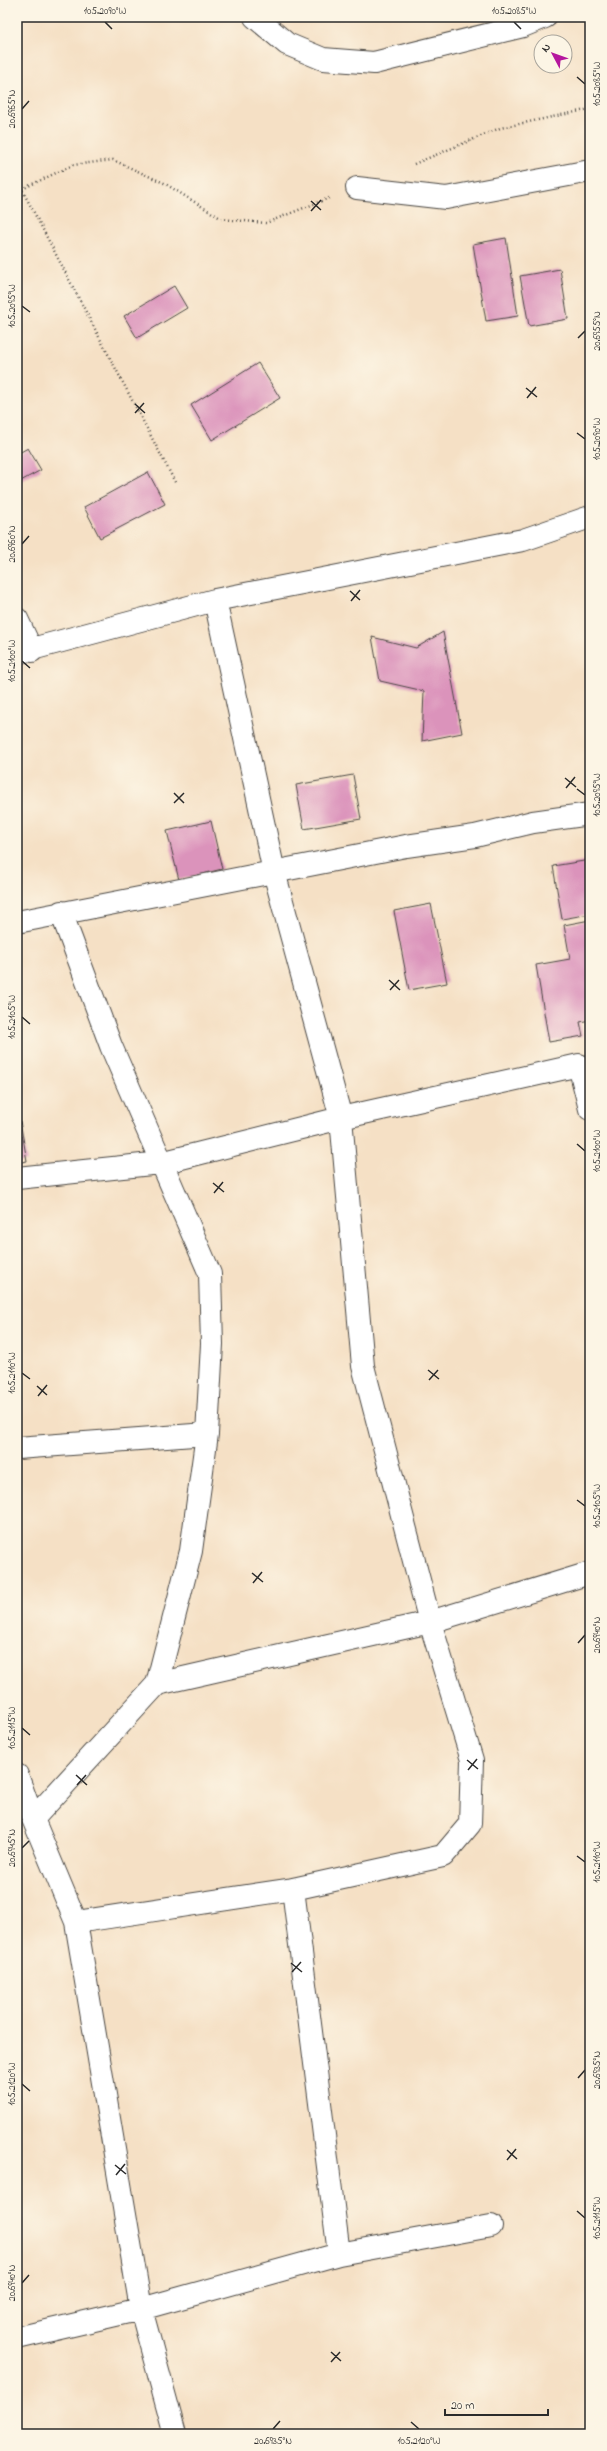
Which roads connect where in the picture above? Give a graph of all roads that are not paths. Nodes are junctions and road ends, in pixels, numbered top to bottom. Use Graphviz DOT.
graph roads {
  1 [pos="254,17"];
  2 [pos="545,17"];
  3 [pos="590,171"];
  4 [pos="357,188"];
  5 [pos="590,517"];
  6 [pos="215,600"];
  7 [pos="17,619"];
  8 [pos="24,652"];
  9 [pos="590,814"];
  10 [pos="274,872"];
  11 [pos="61,912"];
  12 [pos="17,922"];
  13 [pos="585,1064"];
  14 [pos="590,1109"];
  15 [pos="340,1118"];
  16 [pos="161,1163"];
  17 [pos="17,1178"];
  18 [pos="207,1434"];
  19 [pos="17,1448"];
  20 [pos="590,1572"];
  21 [pos="430,1622"];
  22 [pos="156,1684"];
  23 [pos="17,1776"];
  24 [pos="33,1819"];
  25 [pos="294,1889"];
  26 [pos="76,1922"];
  27 [pos="491,2226"];
  28 [pos="339,2254"];
  29 [pos="141,2309"];
  30 [pos="17,2338"];
  31 [pos="175,2434"];
  1 -- 2 [label="street"];
  3 -- 4 [label="street"];
  5 -- 6 [label="street"];
  6 -- 8 [label="street"];
  6 -- 10 [label="street"];
  7 -- 8 [label="street"];
  9 -- 10 [label="street"];
  10 -- 11 [label="street"];
  10 -- 15 [label="street"];
  11 -- 12 [label="street"];
  11 -- 16 [label="street"];
  13 -- 14 [label="street"];
  13 -- 15 [label="street"];
  15 -- 16 [label="street"];
  15 -- 21 [label="street"];
  16 -- 17 [label="street"];
  16 -- 18 [label="street"];
  18 -- 19 [label="street"];
  18 -- 22 [label="street"];
  20 -- 21 [label="street"];
  21 -- 22 [label="street"];
  21 -- 25 [label="street"];
  22 -- 24 [label="street"];
  23 -- 24 [label="street"];
  24 -- 26 [label="street"];
  25 -- 26 [label="street"];
  25 -- 28 [label="street"];
  26 -- 29 [label="street"];
  27 -- 28 [label="street"];
  28 -- 29 [label="street"];
  29 -- 30 [label="street"];
  29 -- 31 [label="street"];
}
